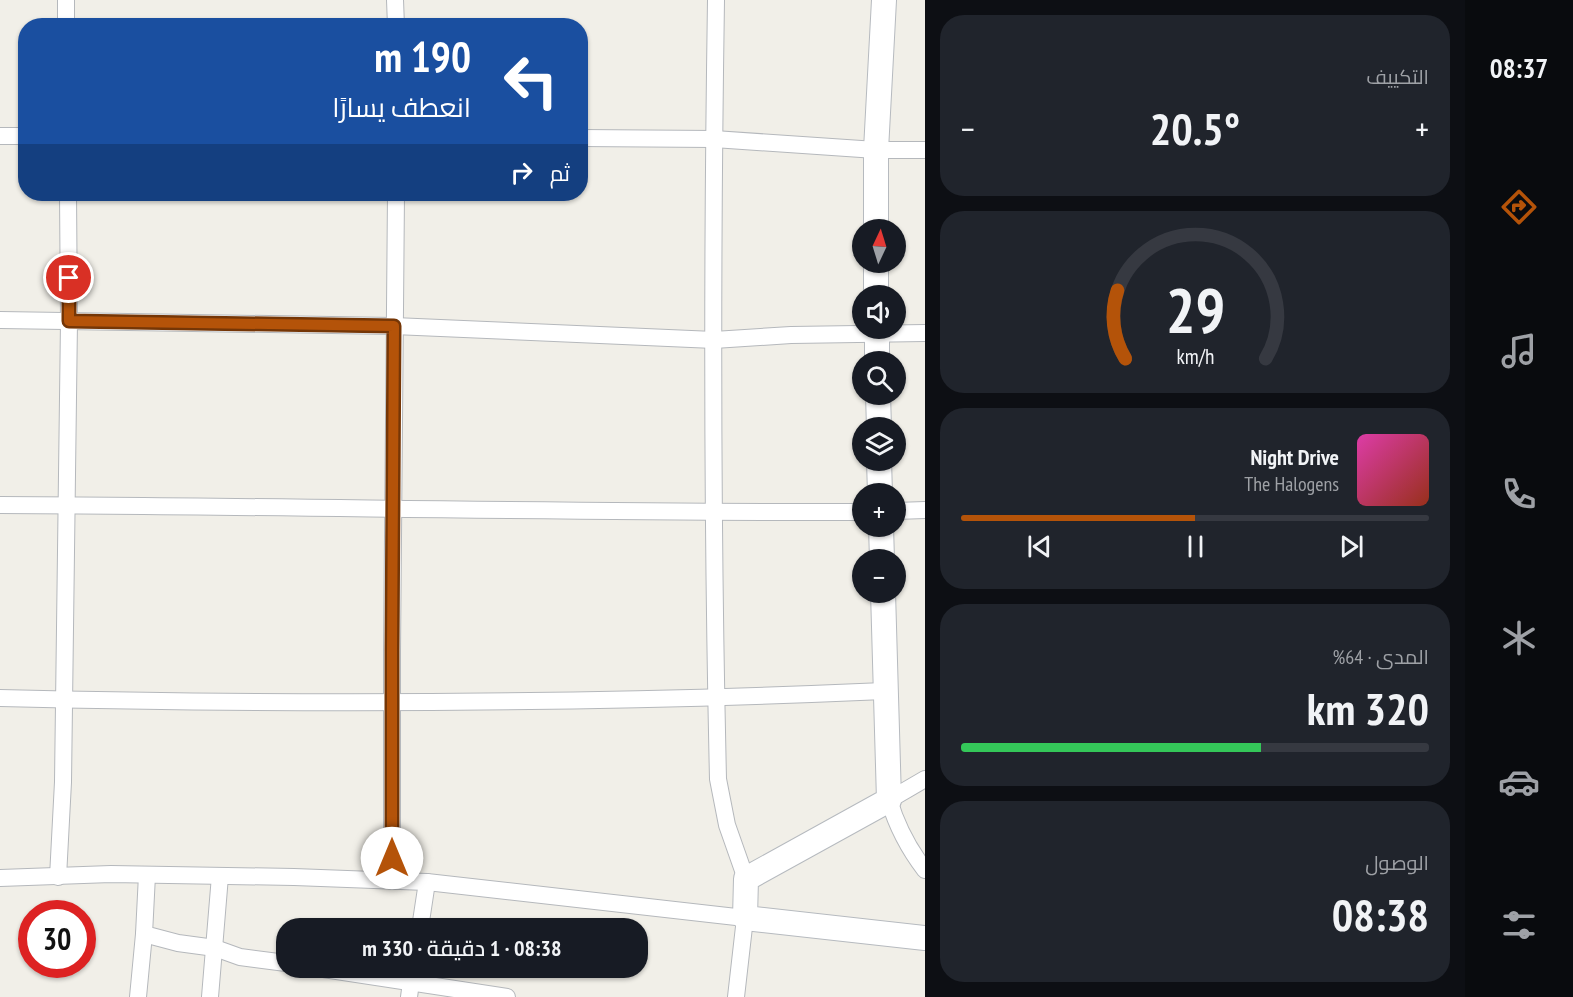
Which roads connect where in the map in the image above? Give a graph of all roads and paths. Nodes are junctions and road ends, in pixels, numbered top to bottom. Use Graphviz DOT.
graph roads {
  1 [pos="66,0"];
  2 [pos="395,0"];
  3 [pos="716,0"];
  4 [pos="884,0"];
  5 [pos="66,18"];
  6 [pos="396,18"];
  7 [pos="0,136"];
  8 [pos="18,136"];
  9 [pos="588,138"];
  10 [pos="714,140"];
  11 [pos="876,150"];
  12 [pos="925,150"];
  13 [pos="68,201"];
  14 [pos="396,201"];
  15 [pos="876,219"];
  16 [pos="0,320"];
  17 [pos="69,321"];
  18 [pos="394,326"];
  19 [pos="852,333"];
  20 [pos="906,333"];
  21 [pos="925,333"];
  22 [pos="714,340"];
  23 [pos="0,505"];
  24 [pos="65,505"];
  25 [pos="394,508"];
  26 [pos="925,510"];
  27 [pos="906,511"];
  28 [pos="852,512"];
  29 [pos="715,513"];
  30 [pos="882,603"];
  31 [pos="884,691"];
  32 [pos="0,698"];
  33 [pos="716,699"];
  34 [pos="64,700"];
  35 [pos="392,703"];
  36 [pos="925,779"];
  37 [pos="889,801"];
  38 [pos="925,870"];
  39 [pos="147,875"];
  40 [pos="220,876"];
  41 [pos="58,877"];
  42 [pos="0,878"];
  43 [pos="746,879"];
  44 [pos="392,880"];
  45 [pos="427,882"];
  46 [pos="422,918"];
  47 [pos="745,918"];
  48 [pos="144,934"];
  49 [pos="925,938"];
  50 [pos="215,948"];
  51 [pos="276,962"];
  52 [pos="384,978"];
  53 [pos="411,982"];
  54 [pos="138,997"];
  55 [pos="210,997"];
  56 [pos="507,997"];
  57 [pos="736,997"];
  1 -- 5 [label="street"];
  2 -- 6 [label="street"];
  3 -- 10 [label="street"];
  4 -- 11 [label="main road"];
  7 -- 8 [label="street"];
  9 -- 10 [label="street"];
  10 -- 11 [label="street"];
  10 -- 22 [label="street"];
  11 -- 12 [label="street"];
  11 -- 15 [label="main road"];
  13 -- 17 [label="street"];
  14 -- 18 [label="street"];
  16 -- 17 [label="street"];
  17 -- 18 [label="street"];
  17 -- 24 [label="street"];
  18 -- 22 [label="street"];
  18 -- 25 [label="street"];
  19 -- 22 [label="street"];
  20 -- 21 [label="street"];
  22 -- 29 [label="street"];
  23 -- 24 [label="street"];
  24 -- 25 [label="street"];
  24 -- 34 [label="street"];
  25 -- 29 [label="street"];
  25 -- 35 [label="street"];
  26 -- 27 [label="street"];
  28 -- 29 [label="street"];
  29 -- 33 [label="street"];
  30 -- 31 [label="main road"];
  31 -- 33 [label="street"];
  31 -- 37 [label="main road"];
  32 -- 34 [label="street"];
  33 -- 35 [label="street"];
  33 -- 43 [label="street"];
  34 -- 35 [label="street"];
  34 -- 41 [label="street"];
  35 -- 44 [label="street"];
  36 -- 37 [label="street"];
  37 -- 38 [label="street"];
  37 -- 43 [label="main road"];
  39 -- 40 [label="street"];
  39 -- 41 [label="street"];
  39 -- 48 [label="street"];
  40 -- 44 [label="street"];
  40 -- 50 [label="street"];
  41 -- 42 [label="street"];
  43 -- 47 [label="main road"];
  44 -- 45 [label="street"];
  45 -- 46 [label="street"];
  45 -- 47 [label="street"];
  47 -- 49 [label="main road"];
  47 -- 57 [label="street"];
  48 -- 50 [label="street"];
  48 -- 54 [label="street"];
  50 -- 51 [label="street"];
  50 -- 55 [label="street"];
  52 -- 53 [label="street"];
  53 -- 56 [label="street"];
}
